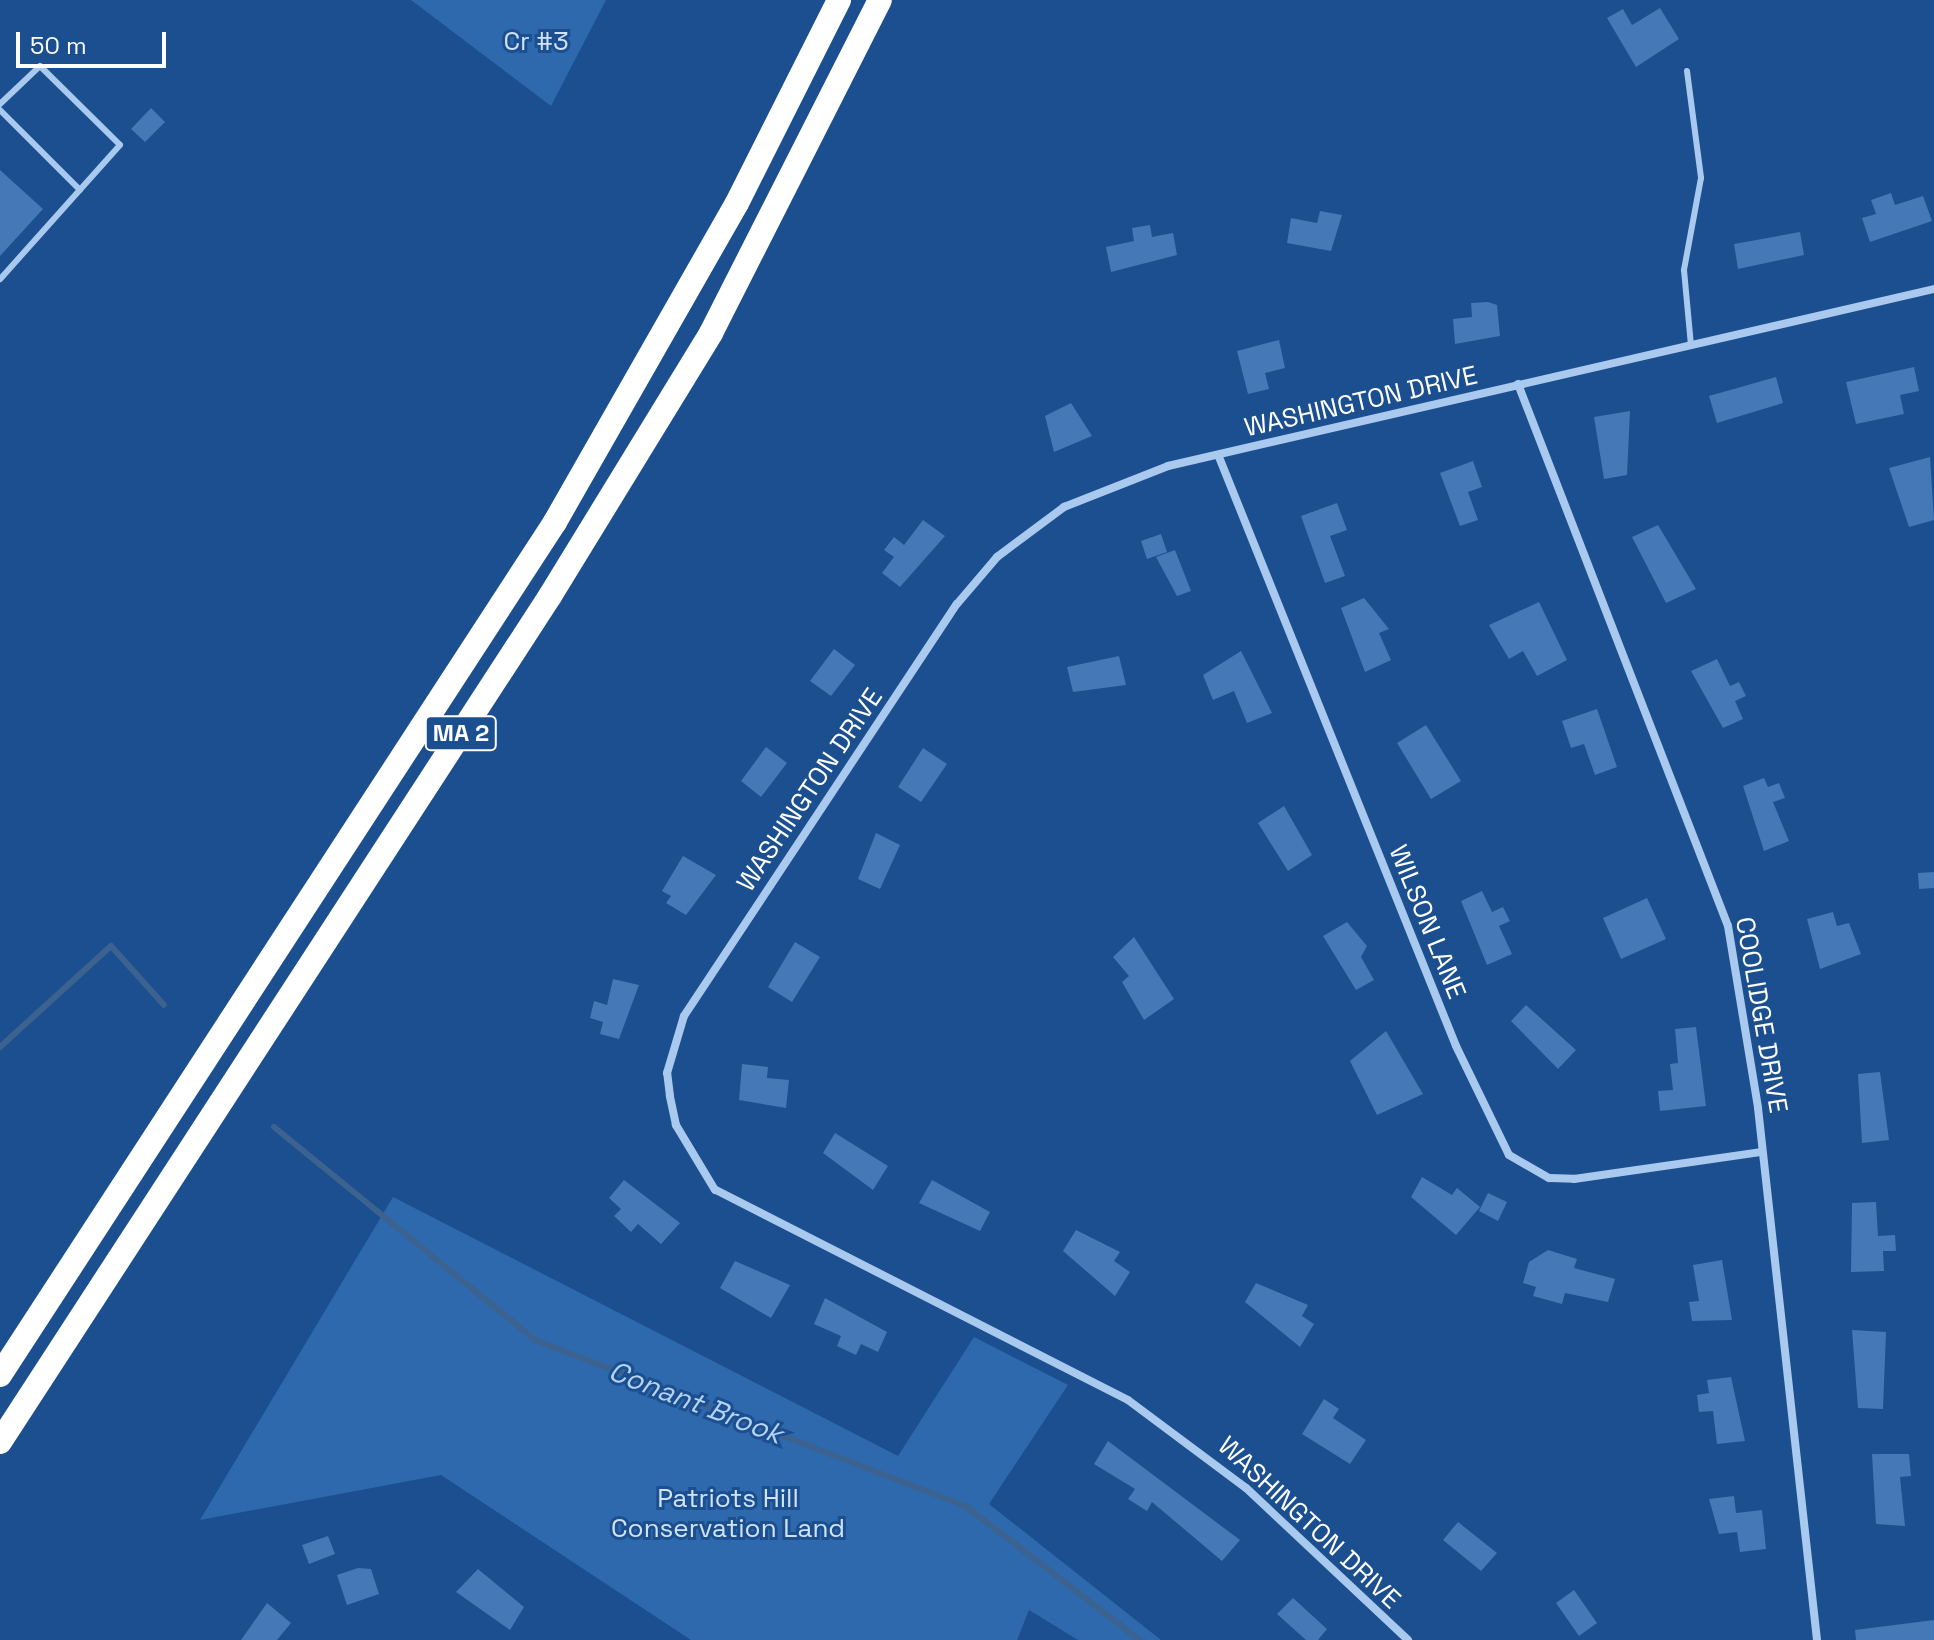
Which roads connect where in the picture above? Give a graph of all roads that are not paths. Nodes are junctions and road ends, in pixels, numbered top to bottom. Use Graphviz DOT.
graph roads {
  1 [pos="839,0"];
  2 [pos="880,0"];
  3 [pos="1687,71"];
  4 [pos="0,104"];
  5 [pos="0,110"];
  6 [pos="80,190"];
  7 [pos="0,279"];
  8 [pos="1934,289"];
  9 [pos="1691,345"];
  10 [pos="1518,384"];
  11 [pos="1219,457"];
  12 [pos="1762,1152"];
  13 [pos="0,1375"];
  14 [pos="0,1442"];
  15 [pos="1408,1640"];
  16 [pos="1817,1640"];
  1 -- 13 [label="highway, MA 2"];
  2 -- 14 [label="highway, MA 2"];
  3 -- 9 [label="lane"];
  4 -- 6 [label="lane"];
  5 -- 6 [label="lane"];
  6 -- 7 [label="lane"];
  8 -- 9 [label="street, WASHINGTON DRIVE"];
  9 -- 10 [label="street, WASHINGTON DRIVE"];
  10 -- 11 [label="street, WASHINGTON DRIVE"];
  10 -- 12 [label="street, COOLIDGE DRIVE"];
  11 -- 12 [label="street, WILSON LANE"];
  11 -- 15 [label="street, WASHINGTON DRIVE"];
  12 -- 16 [label="street, COOLIDGE DRIVE"];
}
